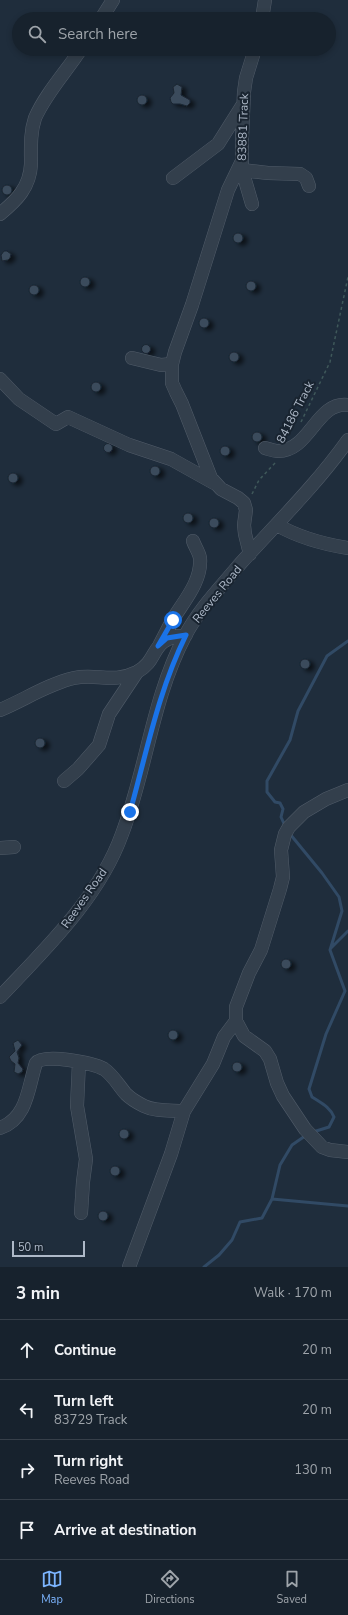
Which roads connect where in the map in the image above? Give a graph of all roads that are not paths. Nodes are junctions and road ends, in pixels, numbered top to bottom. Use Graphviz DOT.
graph roads {
  1 [pos="113,0"];
  2 [pos="265,0"];
  3 [pos="105,12"];
  4 [pos="263,12"];
  5 [pos="76,56"];
  6 [pos="253,56"];
  7 [pos="242,106"];
  8 [pos="241,166"];
  9 [pos="173,178"];
  10 [pos="309,186"];
  11 [pos="252,204"];
  12 [pos="0,214"];
  13 [pos="132,358"];
  14 [pos="172,364"];
  15 [pos="0,379"];
  16 [pos="348,405"];
  17 [pos="348,440"];
  18 [pos="265,448"];
  19 [pos="216,484"];
  20 [pos="277,525"];
  21 [pos="192,541"];
  22 [pos="348,548"];
  23 [pos="250,554"];
  24 [pos="186,635"];
  25 [pos="158,646"];
  26 [pos="137,672"];
  27 [pos="0,710"];
  28 [pos="64,781"];
  29 [pos="348,790"];
  30 [pos="14,847"];
  31 [pos="0,848"];
  32 [pos="0,997"];
  33 [pos="236,1021"];
  34 [pos="79,1062"];
  35 [pos="184,1111"];
  36 [pos="0,1128"];
  37 [pos="348,1152"];
  38 [pos="81,1213"];
  39 [pos="129,1267"];
  1 -- 3 [label="street"];
  2 -- 4 [label="street"];
  5 -- 12 [label="street"];
  6 -- 7 [label="street, 83881 Track"];
  7 -- 8 [label="street, 83881 Track"];
  7 -- 9 [label="street"];
  8 -- 10 [label="street"];
  8 -- 11 [label="street, 83881 Track"];
  8 -- 14 [label="street"];
  13 -- 14 [label="street"];
  14 -- 19 [label="street"];
  15 -- 19 [label="street"];
  16 -- 18 [label="street"];
  17 -- 20 [label="street, Reeves Road"];
  19 -- 23 [label="street"];
  20 -- 22 [label="street"];
  20 -- 23 [label="street, Reeves Road"];
  21 -- 25 [label="street"];
  23 -- 24 [label="street, Reeves Road"];
  24 -- 25 [label="street"];
  24 -- 32 [label="street, Reeves Road"];
  25 -- 26 [label="street"];
  26 -- 27 [label="street"];
  26 -- 28 [label="street"];
  29 -- 33 [label="street"];
  30 -- 31 [label="street"];
  33 -- 35 [label="street"];
  33 -- 37 [label="street"];
  34 -- 35 [label="street"];
  34 -- 36 [label="street"];
  34 -- 38 [label="street"];
  35 -- 39 [label="street"];
}
